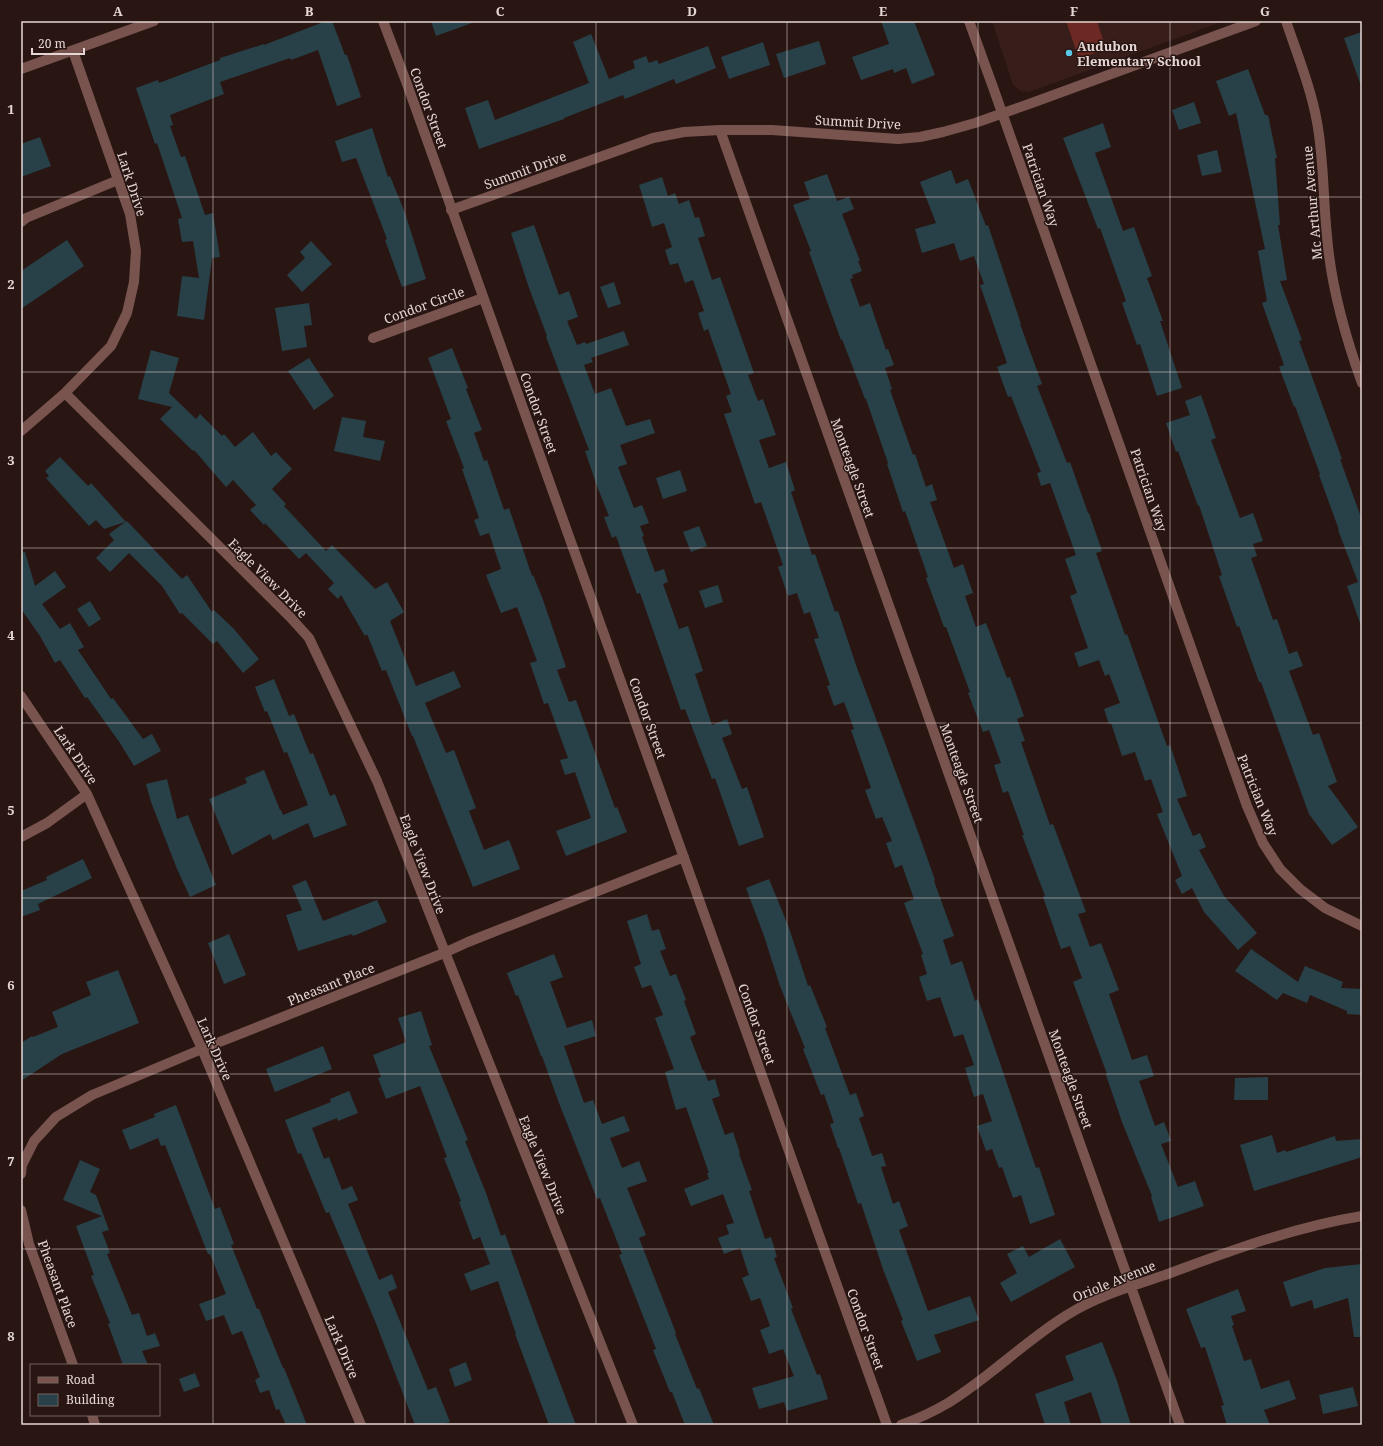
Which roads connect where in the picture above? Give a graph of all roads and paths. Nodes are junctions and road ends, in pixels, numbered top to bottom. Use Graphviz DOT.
graph roads {
  1 [pos="154,21"];
  2 [pos="383,21"];
  3 [pos="969,21"];
  4 [pos="1256,21"];
  5 [pos="1286,21"];
  6 [pos="73,51"];
  7 [pos="21,69"];
  8 [pos="1002,113"];
  9 [pos="720,130"];
  10 [pos="118,180"];
  11 [pos="451,210"];
  12 [pos="21,222"];
  13 [pos="483,298"];
  14 [pos="373,338"];
  15 [pos="1362,383"];
  16 [pos="65,393"];
  17 [pos="21,432"];
  18 [pos="21,696"];
  19 [pos="87,794"];
  20 [pos="21,837"];
  21 [pos="684,857"];
  22 [pos="1362,926"];
  23 [pos="444,953"];
  24 [pos="202,1049"];
  25 [pos="21,1174"];
  26 [pos="21,1210"];
  27 [pos="1362,1216"];
  28 [pos="1131,1287"];
  29 [pos="73,1364"];
  30 [pos="361,1425"];
  31 [pos="633,1425"];
  32 [pos="887,1425"];
  33 [pos="901,1425"];
  34 [pos="1180,1425"];
  1 -- 6 [label="street"];
  2 -- 11 [label="street, Condor Street"];
  3 -- 8 [label="street, Patrician Way"];
  4 -- 8 [label="street, Summit Drive"];
  5 -- 15 [label="street, Mc Arthur Avenue"];
  6 -- 7 [label="street"];
  6 -- 10 [label="street, Lark Drive"];
  8 -- 9 [label="street, Summit Drive"];
  8 -- 22 [label="street, Patrician Way"];
  9 -- 11 [label="street, Summit Drive"];
  9 -- 28 [label="street, Monteagle Street"];
  10 -- 12 [label="street"];
  10 -- 16 [label="street, Lark Drive"];
  11 -- 13 [label="street, Condor Street"];
  13 -- 14 [label="street, Condor Circle"];
  13 -- 21 [label="street, Condor Street"];
  16 -- 17 [label="street, Lark Drive"];
  16 -- 23 [label="street, Eagle View Drive"];
  18 -- 19 [label="street, Lark Drive"];
  19 -- 20 [label="street"];
  19 -- 24 [label="street, Lark Drive"];
  21 -- 23 [label="street, Pheasant Place"];
  21 -- 32 [label="street, Condor Street"];
  23 -- 24 [label="street, Pheasant Place"];
  23 -- 31 [label="street, Eagle View Drive"];
  24 -- 25 [label="street, Pheasant Place"];
  24 -- 30 [label="street, Lark Drive"];
  26 -- 29 [label="street, Pheasant Place"];
  27 -- 28 [label="street, Oriole Avenue"];
  28 -- 33 [label="street, Oriole Avenue"];
  28 -- 34 [label="street, Monteagle Street"];
}
